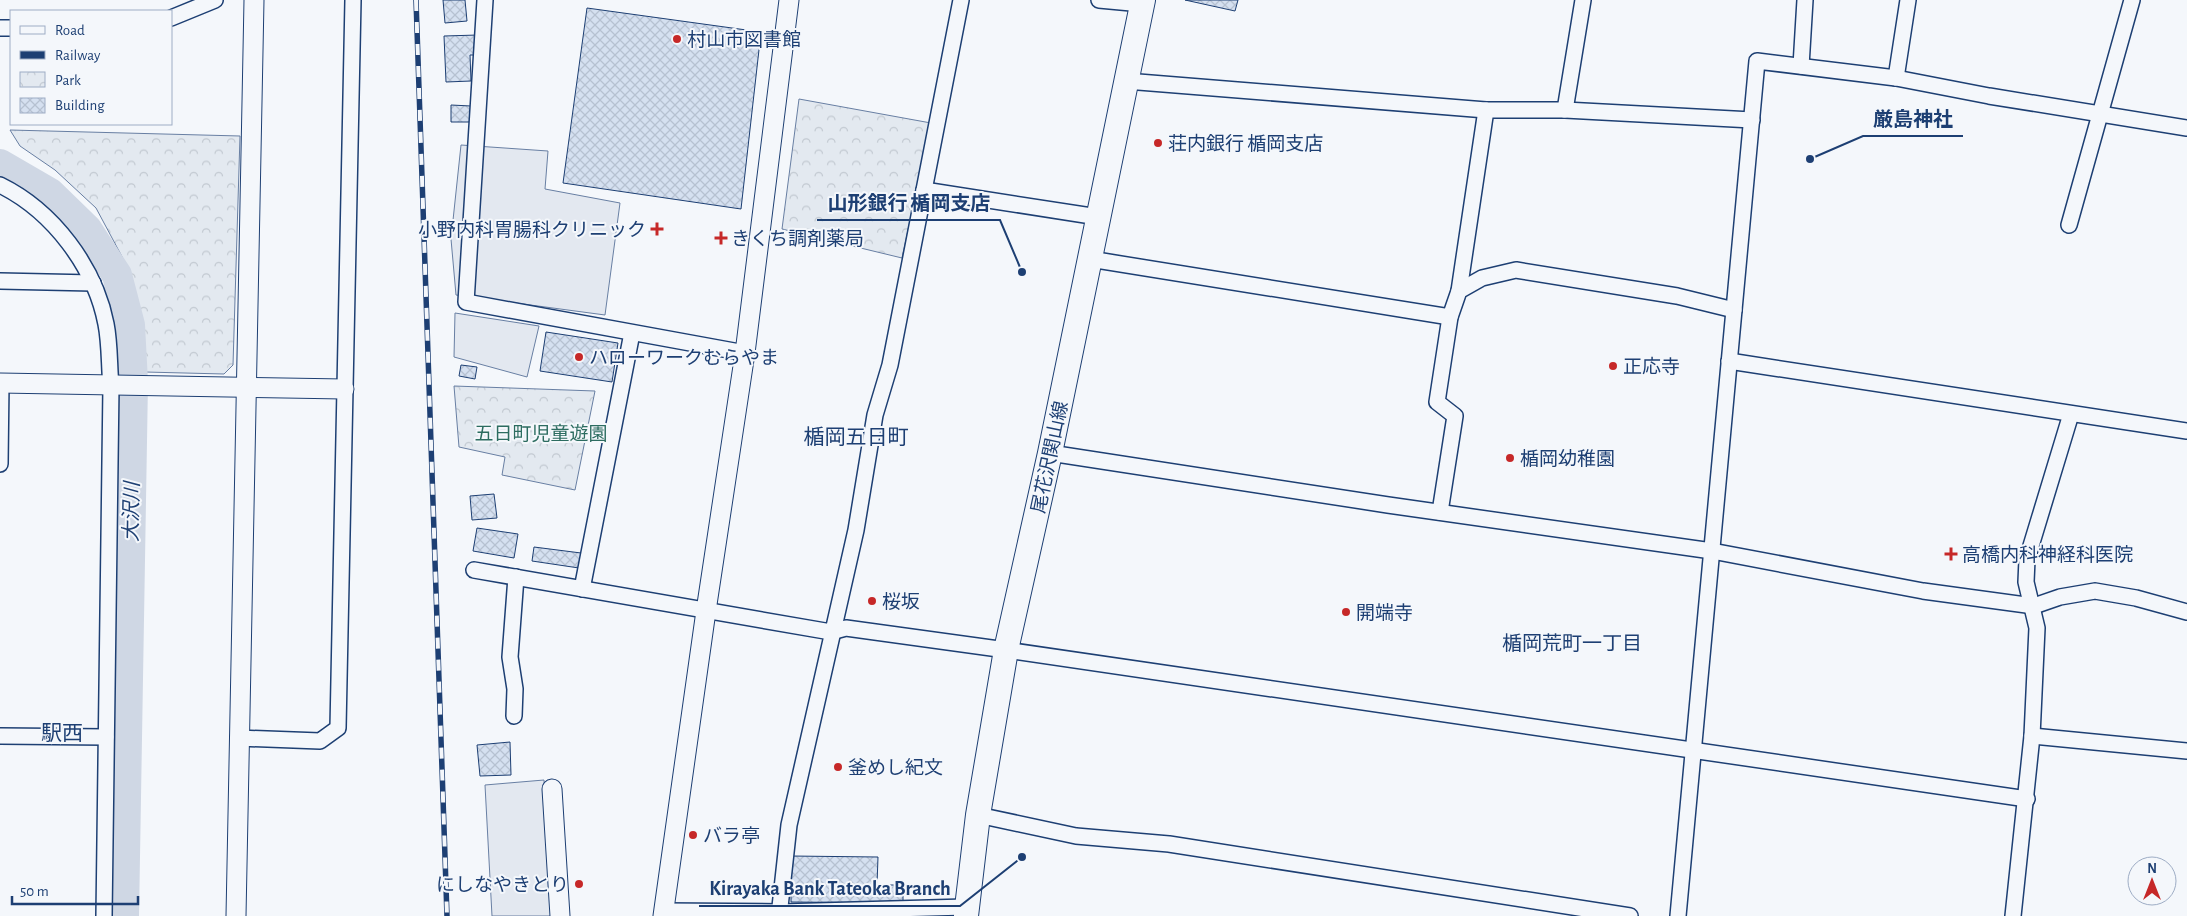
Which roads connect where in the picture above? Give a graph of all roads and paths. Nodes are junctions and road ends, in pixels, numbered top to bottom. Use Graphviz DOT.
graph roads {
  1 [pos="215,0"];
  2 [pos="254,0"];
  3 [pos="353,0"];
  4 [pos="485,0"];
  5 [pos="789,0"];
  6 [pos="961,0"];
  7 [pos="1099,0"];
  8 [pos="1583,0"];
  9 [pos="1805,0"];
  10 [pos="1908,0"];
  11 [pos="2132,0"];
  12 [pos="1143,2"];
  13 [pos="172,18"];
  14 [pos="1801,66"];
  15 [pos="1896,78"];
  16 [pos="1126,81"];
  17 [pos="1486,110"];
  18 [pos="1565,110"];
  19 [pos="2099,114"];
  20 [pos="1752,120"];
  21 [pos="2187,128"];
  22 [pos="0,186"];
  23 [pos="924,190"];
  24 [pos="1098,217"];
  25 [pos="2069,225"];
  26 [pos="1090,259"];
  27 [pos="0,281"];
  28 [pos="93,283"];
  29 [pos="1459,291"];
  30 [pos="1734,310"];
  31 [pos="1450,317"];
  32 [pos="632,332"];
  33 [pos="745,353"];
  34 [pos="1729,361"];
  35 [pos="1,383"];
  36 [pos="117,385"];
  37 [pos="245,387"];
  38 [pos="344,389"];
  39 [pos="2071,414"];
  40 [pos="2187,431"];
  41 [pos="1050,453"];
  42 [pos="0,464"];
  43 [pos="1440,512"];
  44 [pos="1712,551"];
  45 [pos="474,570"];
  46 [pos="516,578"];
  47 [pos="582,589"];
  48 [pos="2034,606"];
  49 [pos="706,611"];
  50 [pos="2187,612"];
  51 [pos="831,632"];
  52 [pos="1006,650"];
  53 [pos="514,716"];
  54 [pos="0,736"];
  55 [pos="2032,736"];
  56 [pos="106,737"];
  57 [pos="238,738"];
  58 [pos="2187,751"];
  59 [pos="1693,752"];
  60 [pos="552,789"];
  61 [pos="2027,799"];
  62 [pos="978,816"];
  63 [pos="966,912"];
  64 [pos="664,914"];
  65 [pos="779,914"];
  66 [pos="104,916"];
  67 [pos="236,916"];
  68 [pos="560,916"];
  69 [pos="1630,916"];
  70 [pos="1678,916"];
  71 [pos="2014,916"];
  1 -- 13 [label="street"];
  2 -- 37 [label="street"];
  3 -- 38 [label="street"];
  4 -- 32 [label="street"];
  5 -- 33 [label="street"];
  6 -- 23 [label="street"];
  7 -- 12 [label="street"];
  8 -- 18 [label="street"];
  9 -- 14 [label="street"];
  10 -- 15 [label="street"];
  11 -- 19 [label="street"];
  12 -- 16 [label="main road, 尾花沢関山線"];
  14 -- 15 [label="street"];
  14 -- 20 [label="street"];
  15 -- 19 [label="street"];
  16 -- 17 [label="street"];
  16 -- 24 [label="main road, 尾花沢関山線"];
  17 -- 18 [label="street"];
  17 -- 29 [label="street"];
  18 -- 20 [label="street"];
  19 -- 21 [label="street"];
  19 -- 25 [label="street"];
  20 -- 30 [label="street"];
  22 -- 28 [label="street"];
  23 -- 24 [label="street"];
  23 -- 51 [label="street"];
  24 -- 26 [label="main road, 尾花沢関山線"];
  26 -- 31 [label="street"];
  26 -- 41 [label="main road, 尾花沢関山線"];
  27 -- 28 [label="street"];
  28 -- 36 [label="street"];
  29 -- 30 [label="street"];
  29 -- 31 [label="street"];
  30 -- 34 [label="street"];
  31 -- 43 [label="street"];
  32 -- 33 [label="street"];
  32 -- 47 [label="street"];
  33 -- 49 [label="street"];
  34 -- 39 [label="street"];
  34 -- 44 [label="street"];
  35 -- 36 [label="street"];
  35 -- 42 [label="street"];
  36 -- 37 [label="street"];
  36 -- 56 [label="street"];
  37 -- 38 [label="street"];
  37 -- 57 [label="street"];
  38 -- 57 [label="street"];
  39 -- 40 [label="street"];
  39 -- 48 [label="street"];
  41 -- 43 [label="street"];
  41 -- 52 [label="main road, 尾花沢関山線"];
  43 -- 44 [label="street"];
  44 -- 48 [label="street"];
  44 -- 59 [label="street"];
  45 -- 46 [label="street"];
  46 -- 47 [label="street"];
  46 -- 53 [label="street"];
  47 -- 49 [label="street"];
  48 -- 50 [label="street"];
  48 -- 55 [label="street"];
  49 -- 51 [label="street"];
  49 -- 64 [label="street"];
  51 -- 52 [label="street"];
  51 -- 65 [label="street"];
  52 -- 59 [label="street"];
  52 -- 62 [label="main road, 尾花沢関山線"];
  54 -- 56 [label="street"];
  55 -- 58 [label="street"];
  55 -- 61 [label="street"];
  56 -- 66 [label="street"];
  57 -- 67 [label="street"];
  59 -- 61 [label="street"];
  59 -- 70 [label="street"];
  60 -- 68 [label="street"];
  61 -- 71 [label="street"];
  62 -- 63 [label="main road, 尾花沢関山線"];
  62 -- 69 [label="street"];
  63 -- 65 [label="street"];
  64 -- 65 [label="street"];
}
